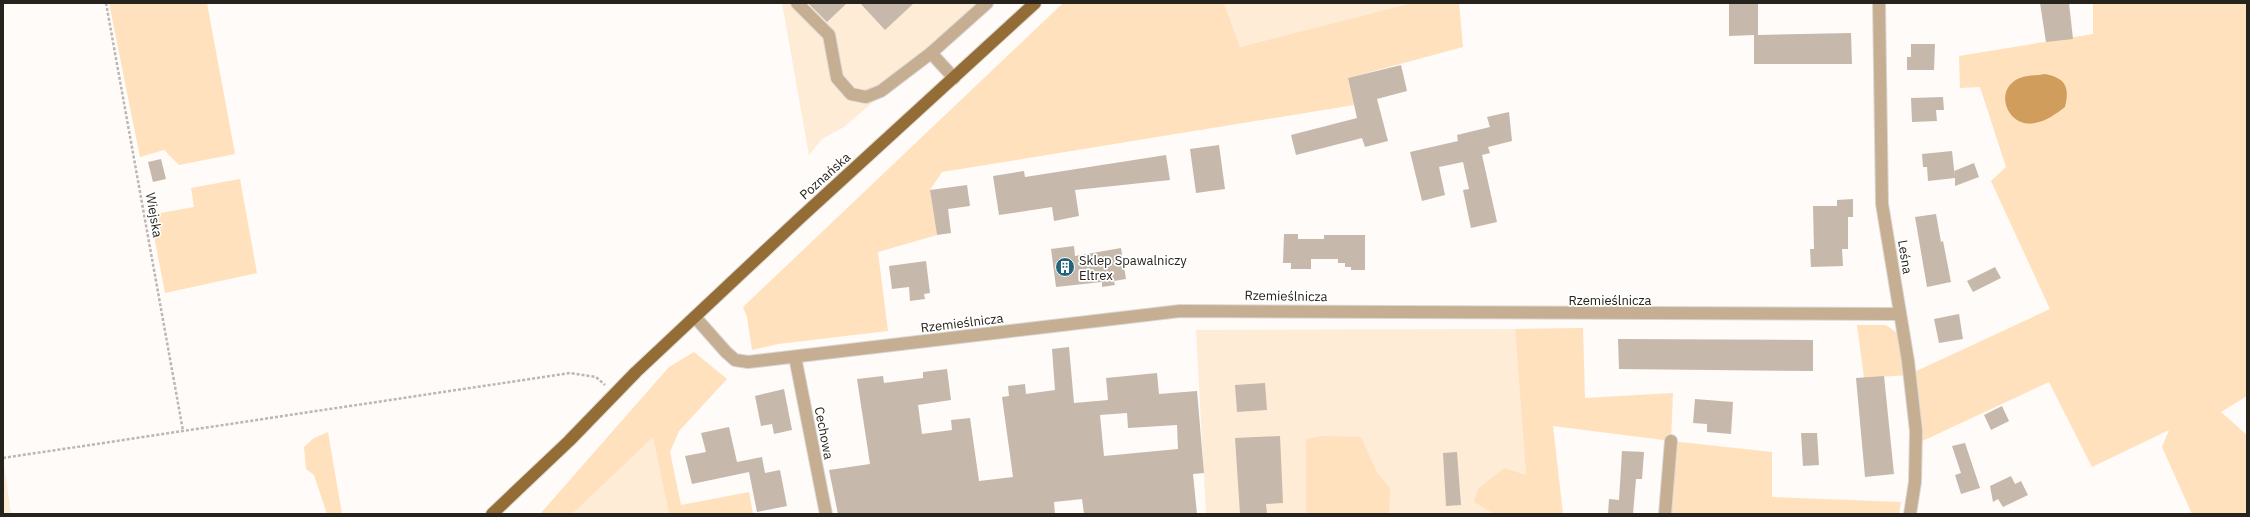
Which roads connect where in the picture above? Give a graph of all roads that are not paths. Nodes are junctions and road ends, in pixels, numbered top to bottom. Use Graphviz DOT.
graph roads {
  1 [pos="797,3"];
  2 [pos="987,3"];
  3 [pos="1035,3"];
  4 [pos="1879,3"];
  5 [pos="931,53"];
  6 [pos="954,78"];
  7 [pos="1899,314"];
  8 [pos="695,317"];
  9 [pos="795,357"];
  10 [pos="1671,441"];
  11 [pos="492,514"];
  12 [pos="826,514"];
  13 [pos="1665,514"];
  14 [pos="1910,514"];
  1 -- 5 [label="street"];
  2 -- 5 [label="street"];
  3 -- 6 [label="main road, Poznańska"];
  4 -- 7 [label="street, Leśna"];
  5 -- 6 [label="street"];
  6 -- 8 [label="main road, Poznańska"];
  7 -- 9 [label="street, Rzemieślnicza"];
  7 -- 14 [label="street, Leśna"];
  8 -- 9 [label="street, Rzemieślnicza"];
  8 -- 11 [label="main road, Poznańska"];
  9 -- 12 [label="street, Cechowa"];
  10 -- 13 [label="street"];
}
